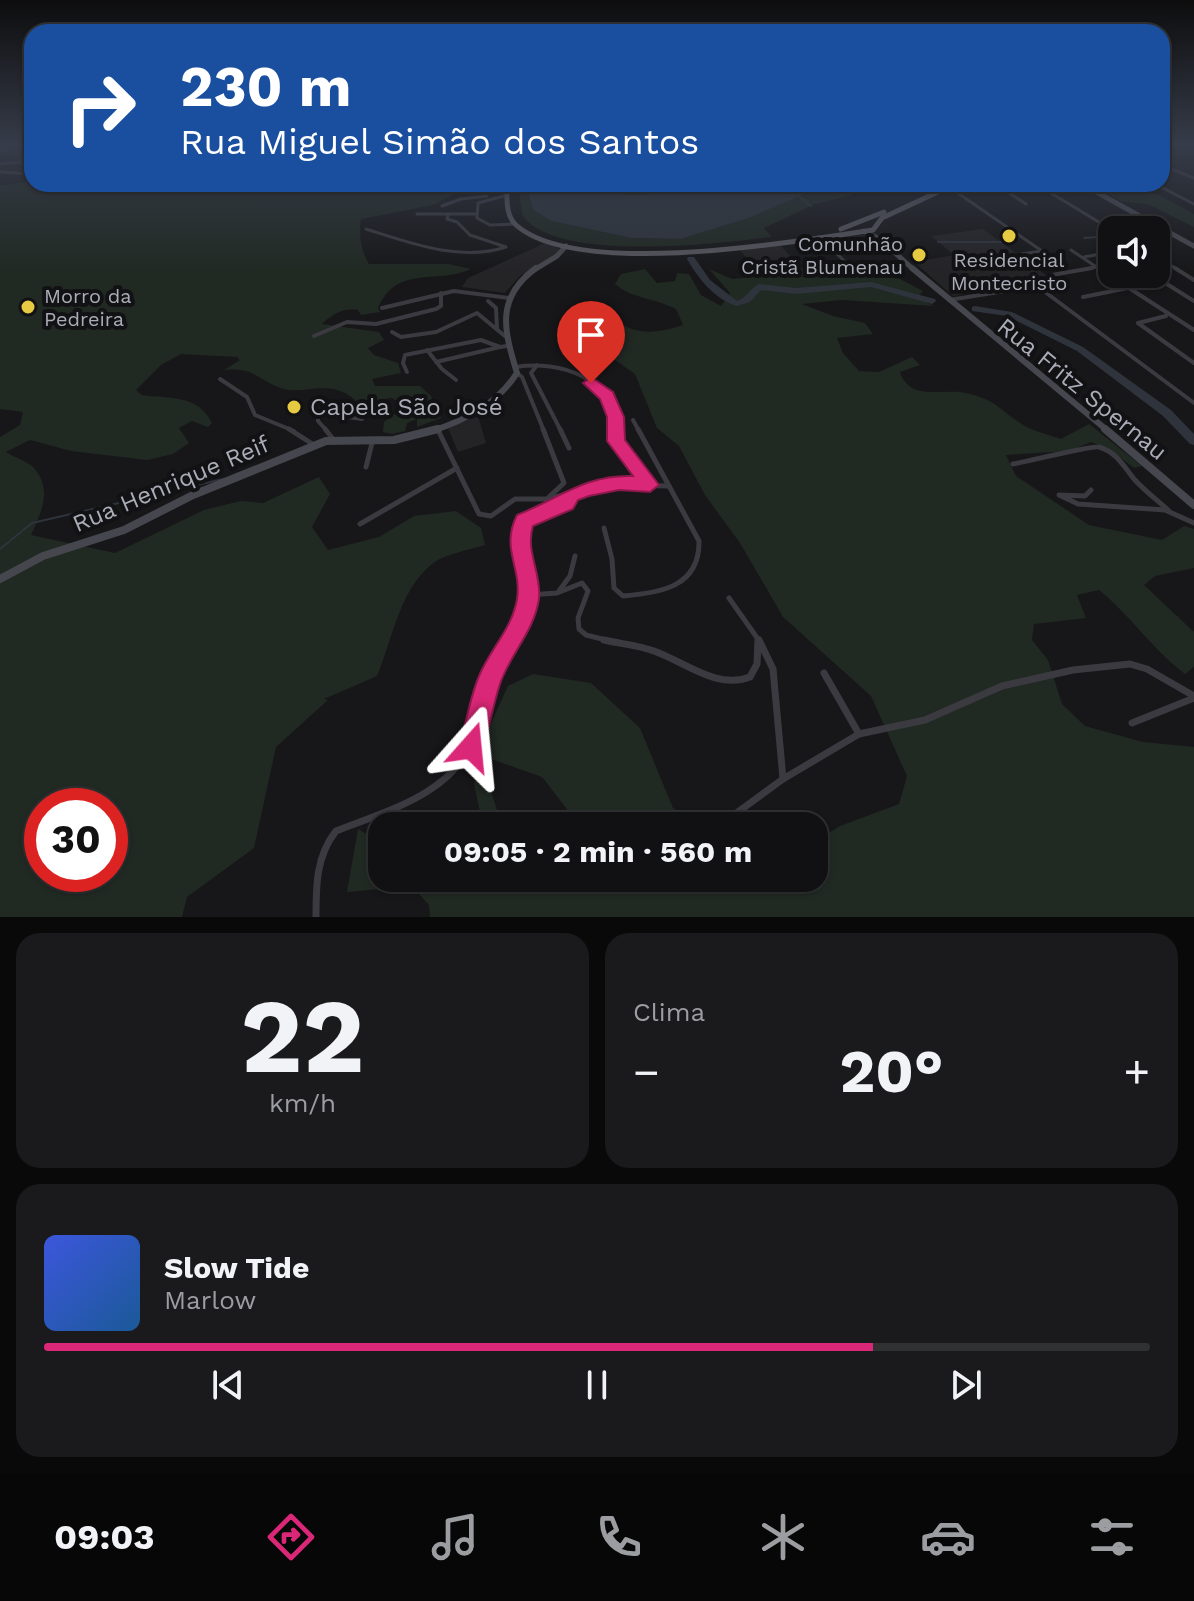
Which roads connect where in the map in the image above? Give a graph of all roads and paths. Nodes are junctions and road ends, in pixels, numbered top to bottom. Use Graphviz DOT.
graph roads {
  1 [pos="508,192"];
  2 [pos="511,192"];
  3 [pos="934,192"];
  4 [pos="936,192"];
  5 [pos="961,192"];
  6 [pos="1007,192"];
  7 [pos="1049,192"];
  8 [pos="1096,192"];
  9 [pos="1170,192"];
  10 [pos="507,195"];
  11 [pos="495,196"];
  12 [pos="1026,204"];
  13 [pos="1194,204"];
  14 [pos="442,206"];
  15 [pos="417,214"];
  16 [pos="476,214"];
  17 [pos="448,215"];
  18 [pos="865,221"];
  19 [pos="1098,222"];
  20 [pos="515,224"];
  21 [pos="856,224"];
  22 [pos="876,226"];
  23 [pos="366,229"];
  24 [pos="864,231"];
  25 [pos="818,236"];
  26 [pos="881,240"];
  27 [pos="1194,246"];
  28 [pos="566,247"];
  29 [pos="1071,250"];
  30 [pos="678,251"];
  31 [pos="1021,254"];
  32 [pos="1098,254"];
  33 [pos="1083,257"];
  34 [pos="1172,266"];
  35 [pos="1097,267"];
  36 [pos="856,272"];
  37 [pos="1052,275"];
  38 [pos="1194,280"];
  39 [pos="1170,286"];
  40 [pos="1129,288"];
  41 [pos="441,293"];
  42 [pos="1083,297"];
  43 [pos="509,298"];
  44 [pos="948,300"];
  45 [pos="488,301"];
  46 [pos="1194,301"];
  47 [pos="382,308"];
  48 [pos="1166,316"];
  49 [pos="497,329"];
  50 [pos="1194,330"];
  51 [pos="392,332"];
  52 [pos="314,336"];
  53 [pos="504,343"];
  54 [pos="427,350"];
  55 [pos="436,362"];
  56 [pos="1194,363"];
  57 [pos="538,365"];
  58 [pos="517,370"];
  59 [pos="407,372"];
  60 [pos="220,379"];
  61 [pos="456,380"];
  62 [pos="1194,403"];
  63 [pos="362,419"];
  64 [pos="633,420"];
  65 [pos="437,429"];
  66 [pos="333,439"];
  67 [pos="372,443"];
  68 [pos="315,445"];
  69 [pos="569,448"];
  70 [pos="1013,464"];
  71 [pos="366,467"];
  72 [pos="457,468"];
  73 [pos="650,485"];
  74 [pos="669,486"];
  75 [pos="1091,490"];
  76 [pos="571,495"];
  77 [pos="547,499"];
  78 [pos="1194,505"];
  79 [pos="1168,510"];
  80 [pos="1194,523"];
  81 [pos="360,524"];
  82 [pos="604,528"];
  83 [pos="575,556"];
  84 [pos="0,579"];
  85 [pos="557,593"];
  86 [pos="529,595"];
  87 [pos="729,598"];
  88 [pos="758,639"];
  89 [pos="824,673"];
  90 [pos="1194,697"];
  91 [pos="1132,723"];
  92 [pos="859,734"];
  93 [pos="783,779"];
  94 [pos="738,812"];
  95 [pos="316,917"];
  1 -- 10 [label="main road"];
  2 -- 28 [label="main road"];
  3 -- 18 [label="main road"];
  4 -- 22 [label="main road"];
  5 -- 31 [label="street"];
  6 -- 12 [label="street"];
  7 -- 19 [label="street"];
  8 -- 27 [label="street"];
  9 -- 13 [label="street"];
  10 -- 11 [label="street"];
  10 -- 20 [label="main road"];
  11 -- 14 [label="street"];
  11 -- 16 [label="street"];
  15 -- 17 [label="street"];
  16 -- 17 [label="street"];
  16 -- 20 [label="street"];
  17 -- 23 [label="street"];
  18 -- 21 [label="main road"];
  18 -- 22 [label="main road"];
  20 -- 28 [label="main road"];
  21 -- 24 [label="main road"];
  21 -- 30 [label="main road"];
  22 -- 24 [label="main road"];
  22 -- 26 [label="street"];
  24 -- 25 [label="main road"];
  24 -- 26 [label="street"];
  25 -- 30 [label="main road"];
  25 -- 36 [label="street"];
  26 -- 44 [label="street, Rua Fritz Spernau"];
  28 -- 30 [label="main road"];
  28 -- 43 [label="street"];
  29 -- 33 [label="street"];
  32 -- 33 [label="street"];
  33 -- 35 [label="street"];
  34 -- 38 [label="street"];
  35 -- 37 [label="street"];
  39 -- 46 [label="street"];
  40 -- 42 [label="street"];
  40 -- 48 [label="street"];
  41 -- 43 [label="street"];
  41 -- 47 [label="street"];
  41 -- 52 [label="street"];
  43 -- 53 [label="street"];
  44 -- 62 [label="street"];
  44 -- 78 [label="street, Rua Fritz Spernau"];
  45 -- 49 [label="street"];
  48 -- 50 [label="street"];
  48 -- 56 [label="street"];
  49 -- 51 [label="street"];
  49 -- 53 [label="street"];
  53 -- 54 [label="street"];
  53 -- 55 [label="street"];
  53 -- 58 [label="street"];
  54 -- 55 [label="street"];
  54 -- 59 [label="street"];
  55 -- 61 [label="street"];
  57 -- 58 [label="street"];
  57 -- 69 [label="street"];
  57 -- 73 [label="street"];
  58 -- 65 [label="street, Rua Henrique Reif"];
  58 -- 77 [label="street"];
  60 -- 68 [label="street"];
  63 -- 66 [label="street"];
  64 -- 74 [label="street"];
  65 -- 67 [label="street, Rua Henrique Reif"];
  65 -- 72 [label="street"];
  66 -- 67 [label="street, Rua Henrique Reif"];
  66 -- 68 [label="street, Rua Henrique Reif"];
  67 -- 71 [label="street"];
  68 -- 84 [label="street, Rua Henrique Reif"];
  70 -- 79 [label="street"];
  72 -- 77 [label="street"];
  72 -- 81 [label="street"];
  73 -- 74 [label="street"];
  73 -- 76 [label="street"];
  74 -- 82 [label="street"];
  75 -- 79 [label="street"];
  76 -- 77 [label="street"];
  76 -- 86 [label="street"];
  79 -- 80 [label="street"];
  83 -- 85 [label="street"];
  85 -- 86 [label="street"];
  85 -- 88 [label="street"];
  86 -- 95 [label="street"];
  87 -- 88 [label="street"];
  88 -- 93 [label="street"];
  89 -- 92 [label="street"];
  90 -- 91 [label="street"];
  90 -- 92 [label="street"];
  92 -- 93 [label="street"];
  93 -- 94 [label="street"];
}
